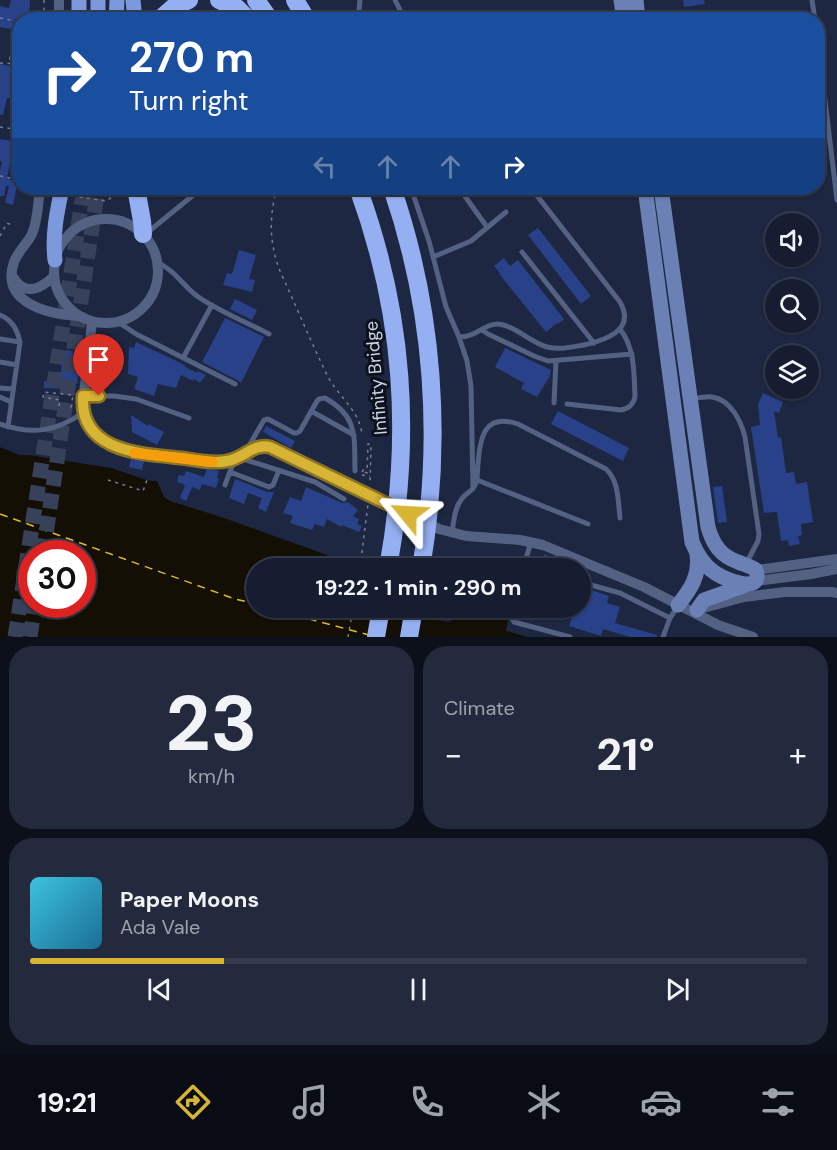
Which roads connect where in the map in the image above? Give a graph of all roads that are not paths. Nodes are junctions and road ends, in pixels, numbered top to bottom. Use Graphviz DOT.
graph roads {
  1 [pos="189,0"];
  2 [pos="219,0"];
  3 [pos="168,12"];
  4 [pos="241,12"];
  5 [pos="825,100"];
  6 [pos="39,195"];
  7 [pos="60,195"];
  8 [pos="137,195"];
  9 [pos="193,195"];
  10 [pos="360,195"];
  11 [pos="394,195"];
  12 [pos="413,195"];
  13 [pos="464,195"];
  14 [pos="536,195"];
  15 [pos="646,195"];
  16 [pos="662,195"];
  17 [pos="837,200"];
  18 [pos="506,212"];
  19 [pos="487,227"];
  20 [pos="144,235"];
  21 [pos="522,252"];
  22 [pos="434,257"];
  23 [pos="55,260"];
  24 [pos="158,263"];
  25 [pos="54,276"];
  26 [pos="13,277"];
  27 [pos="212,304"];
  28 [pos="0,315"];
  29 [pos="79,316"];
  30 [pos="92,322"];
  31 [pos="118,322"];
  32 [pos="620,329"];
  33 [pos="482,330"];
  34 [pos="269,334"];
  35 [pos="459,337"];
  36 [pos="0,339"];
  37 [pos="20,342"];
  38 [pos="594,343"];
  39 [pos="632,354"];
  40 [pos="183,357"];
  41 [pos="556,361"];
  42 [pos="0,362"];
  43 [pos="17,365"];
  44 [pos="235,384"];
  45 [pos="0,388"];
  46 [pos="14,389"];
  47 [pos="671,392"];
  48 [pos="690,394"];
  49 [pos="83,396"];
  50 [pos="0,397"];
  51 [pos="11,402"];
  52 [pos="554,403"];
  53 [pos="567,404"];
  54 [pos="84,410"];
  55 [pos="311,411"];
  56 [pos="189,418"];
  57 [pos="0,424"];
  58 [pos="8,427"];
  59 [pos="354,435"];
  60 [pos="239,457"];
  61 [pos="279,470"];
  62 [pos="355,471"];
  63 [pos="230,472"];
  64 [pos="477,480"];
  65 [pos="225,485"];
  66 [pos="473,489"];
  67 [pos="344,499"];
  68 [pos="620,518"];
  69 [pos="588,524"];
  70 [pos="452,533"];
  71 [pos="531,542"];
  72 [pos="697,555"];
  73 [pos="390,558"];
  74 [pos="422,558"];
  75 [pos="528,558"];
  76 [pos="570,558"];
  77 [pos="837,559"];
  78 [pos="837,568"];
  79 [pos="591,569"];
  80 [pos="751,575"];
  81 [pos="591,585"];
  82 [pos="837,593"];
  83 [pos="689,609"];
  84 [pos="379,618"];
  85 [pos="412,618"];
  86 [pos="512,618"];
  87 [pos="670,618"];
  88 [pos="376,637"];
  89 [pos="409,637"];
  90 [pos="570,637"];
  91 [pos="663,637"];
  92 [pos="753,637"];
  1 -- 3 [label="highway"];
  2 -- 4 [label="highway"];
  5 -- 17 [label="lane"];
  6 -- 26 [label="street"];
  7 -- 23 [label="main road"];
  8 -- 20 [label="highway"];
  9 -- 20 [label="lane"];
  10 -- 73 [label="highway, Infinity Bridge"];
  11 -- 74 [label="highway"];
  12 -- 22 [label="lane"];
  13 -- 19 [label="lane"];
  14 -- 32 [label="lane"];
  15 -- 47 [label="street"];
  16 -- 48 [label="street"];
  18 -- 19 [label="lane"];
  19 -- 22 [label="lane"];
  20 -- 23 [label="street"];
  20 -- 24 [label="street"];
  21 -- 38 [label="lane"];
  22 -- 35 [label="lane"];
  23 -- 25 [label="street"];
  24 -- 27 [label="lane"];
  24 -- 31 [label="street"];
  25 -- 26 [label="street"];
  25 -- 29 [label="street"];
  26 -- 29 [label="street"];
  27 -- 34 [label="lane"];
  27 -- 40 [label="lane"];
  28 -- 37 [label="lane"];
  29 -- 30 [label="street"];
  30 -- 31 [label="street"];
  30 -- 49 [label="street"];
  31 -- 40 [label="lane"];
  32 -- 38 [label="lane"];
  32 -- 39 [label="lane"];
  33 -- 35 [label="lane"];
  33 -- 38 [label="lane"];
  33 -- 41 [label="lane"];
  35 -- 66 [label="lane"];
  36 -- 37 [label="lane"];
  37 -- 43 [label="lane"];
  39 -- 41 [label="lane"];
  39 -- 53 [label="lane"];
  40 -- 44 [label="lane"];
  41 -- 52 [label="lane"];
  42 -- 43 [label="lane"];
  43 -- 46 [label="lane"];
  45 -- 46 [label="lane"];
  46 -- 51 [label="lane"];
  47 -- 48 [label="street"];
  47 -- 72 [label="street"];
  48 -- 80 [label="street"];
  48 -- 80 [label="lane"];
  49 -- 54 [label="street"];
  49 -- 56 [label="lane"];
  50 -- 51 [label="lane"];
  51 -- 58 [label="lane"];
  54 -- 58 [label="lane"];
  54 -- 60 [label="street"];
  55 -- 59 [label="lane"];
  55 -- 59 [label="lane"];
  55 -- 60 [label="lane"];
  57 -- 58 [label="lane"];
  59 -- 62 [label="lane"];
  60 -- 61 [label="lane"];
  60 -- 63 [label="lane"];
  60 -- 70 [label="street"];
  61 -- 63 [label="lane"];
  61 -- 67 [label="lane"];
  63 -- 65 [label="lane"];
  64 -- 66 [label="lane"];
  64 -- 68 [label="lane"];
  64 -- 69 [label="lane"];
  66 -- 70 [label="lane"];
  70 -- 71 [label="street"];
  71 -- 75 [label="lane"];
  71 -- 76 [label="street"];
  72 -- 80 [label="street"];
  72 -- 83 [label="street"];
  77 -- 80 [label="street"];
  78 -- 80 [label="street"];
  79 -- 83 [label="street"];
  80 -- 83 [label="street"];
  81 -- 87 [label="lane"];
  82 -- 83 [label="street"];
  83 -- 87 [label="lane"];
  83 -- 92 [label="street"];
  84 -- 88 [label="highway"];
  85 -- 89 [label="highway"];
  86 -- 90 [label="lane"];
  87 -- 91 [label="lane"];
}
